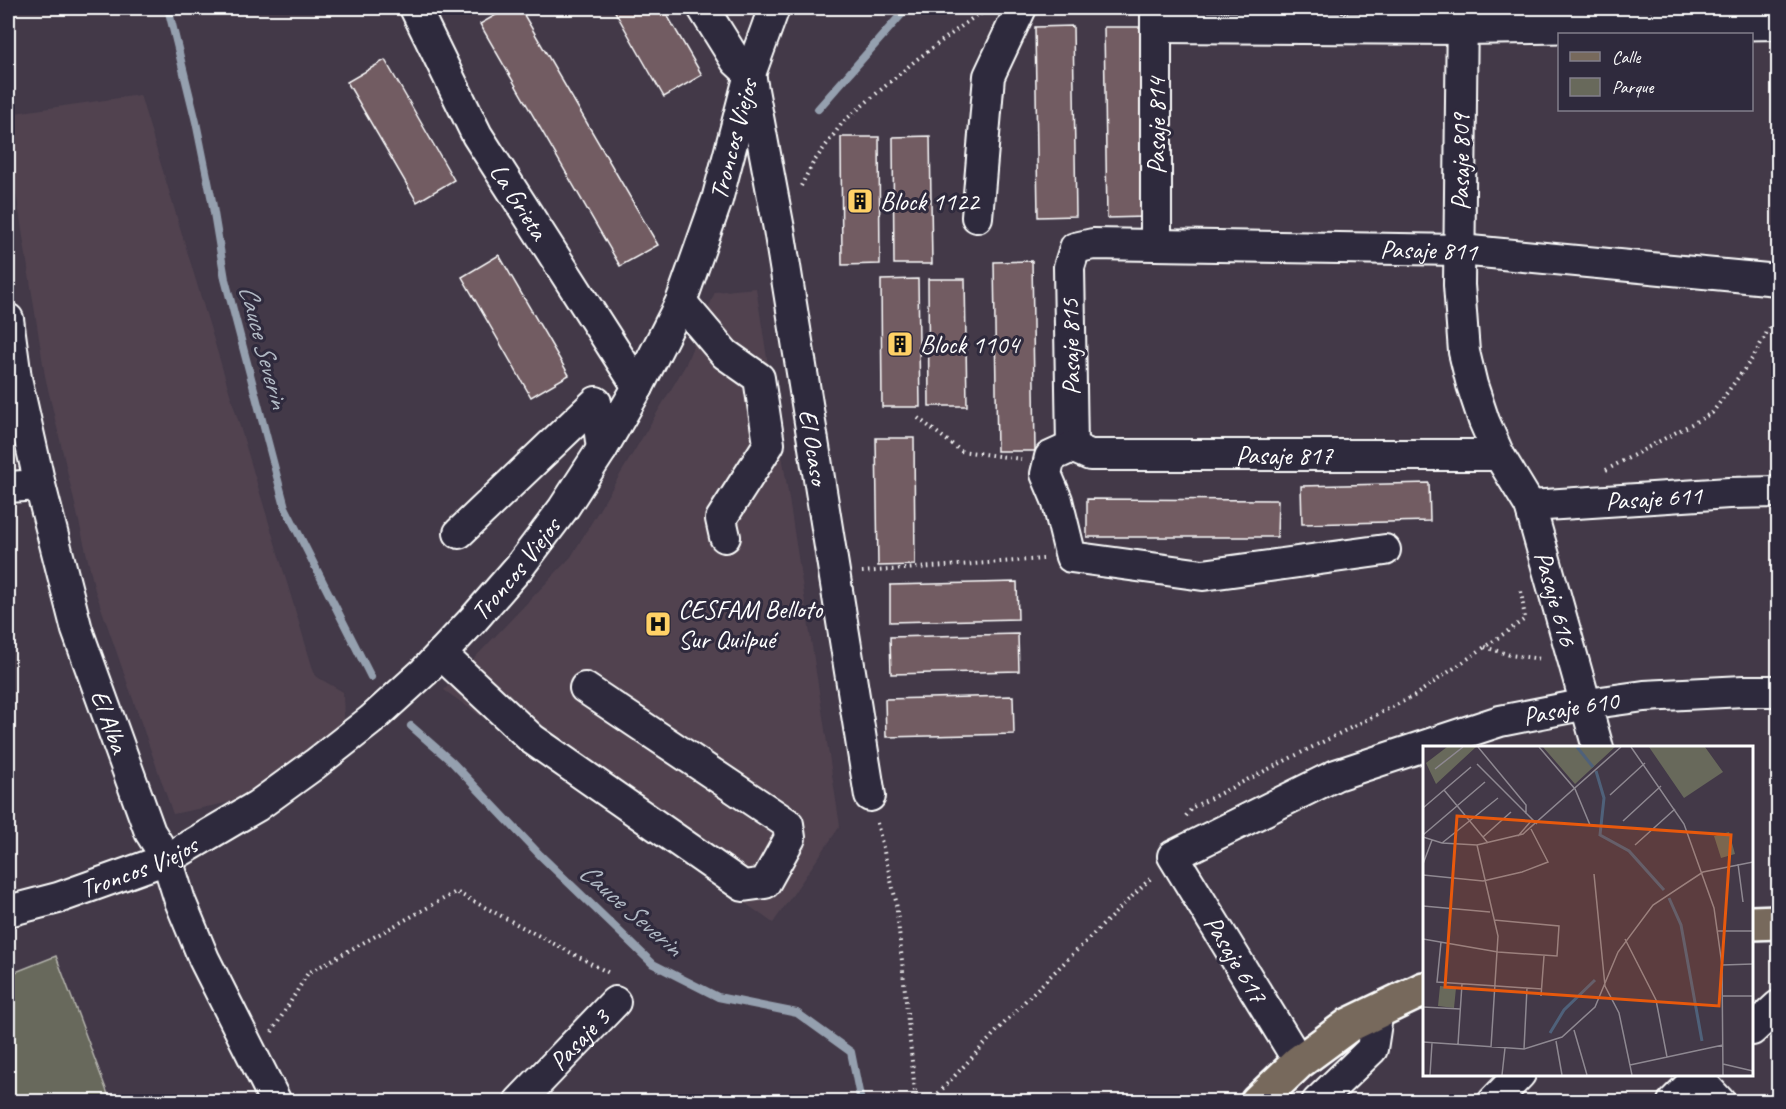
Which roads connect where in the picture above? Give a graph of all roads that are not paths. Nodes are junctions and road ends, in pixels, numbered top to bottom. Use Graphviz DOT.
graph roads {
  1 [pos="415,8"];
  2 [pos="703,8"];
  3 [pos="774,8"];
  4 [pos="1021,8"];
  5 [pos="1156,17"];
  6 [pos="1253,17"];
  7 [pos="1676,17"];
  8 [pos="1462,18"];
  9 [pos="1779,24"];
  10 [pos="750,74"];
  11 [pos="977,217"];
  12 [pos="1156,245"];
  13 [pos="1075,248"];
  14 [pos="1460,250"];
  15 [pos="1779,280"];
  16 [pos="681,302"];
  17 [pos="8,319"];
  18 [pos="638,387"];
  19 [pos="602,449"];
  20 [pos="1061,455"];
  21 [pos="1499,455"];
  22 [pos="40,485"];
  23 [pos="8,487"];
  24 [pos="1779,492"];
  25 [pos="1530,506"];
  26 [pos="459,533"];
  27 [pos="725,537"];
  28 [pos="1385,550"];
  29 [pos="441,654"];
  30 [pos="585,688"];
  31 [pos="1779,691"];
  32 [pos="1587,704"];
  33 [pos="1426,746"];
  34 [pos="1598,746"];
  35 [pos="1423,747"];
  36 [pos="870,796"];
  37 [pos="1173,856"];
  38 [pos="167,859"];
  39 [pos="8,911"];
  40 [pos="1779,922"];
  41 [pos="1753,923"];
  42 [pos="1423,990"];
  43 [pos="615,1002"];
  44 [pos="1779,1006"];
  45 [pos="1378,1010"];
  46 [pos="1753,1029"];
  47 [pos="1299,1062"];
  48 [pos="1518,1076"];
  49 [pos="1697,1076"];
  50 [pos="1265,1099"];
  51 [pos="276,1101"];
  52 [pos="519,1101"];
  53 [pos="1317,1101"];
  54 [pos="1493,1101"];
  55 [pos="1673,1101"];
  56 [pos="1720,1101"];
  1 -- 18 [label="street, La Grieta"];
  2 -- 10 [label="street"];
  3 -- 10 [label="street, Troncos Viejos"];
  4 -- 11 [label="street"];
  5 -- 6 [label="street"];
  5 -- 12 [label="street, Pasaje 814"];
  6 -- 8 [label="street"];
  7 -- 8 [label="street"];
  7 -- 9 [label="street"];
  8 -- 14 [label="street, Pasaje 809"];
  10 -- 16 [label="street, Troncos Viejos"];
  10 -- 36 [label="street, El Ocaso"];
  12 -- 13 [label="street, Pasaje 811"];
  12 -- 14 [label="street, Pasaje 811"];
  13 -- 20 [label="street, Pasaje 815"];
  14 -- 15 [label="street, Pasaje 811"];
  14 -- 21 [label="street, Pasaje 809"];
  16 -- 18 [label="street, Troncos Viejos"];
  16 -- 27 [label="street"];
  17 -- 22 [label="street, El Alba"];
  18 -- 19 [label="street, Troncos Viejos"];
  19 -- 26 [label="street"];
  19 -- 29 [label="street, Troncos Viejos"];
  20 -- 21 [label="street, Pasaje 817"];
  20 -- 28 [label="street, Pasaje 815"];
  21 -- 25 [label="street, Pasaje 616"];
  22 -- 23 [label="street"];
  22 -- 38 [label="street, El Alba"];
  24 -- 25 [label="street, Pasaje 611"];
  25 -- 32 [label="street, Pasaje 616"];
  29 -- 30 [label="street"];
  29 -- 38 [label="street, Troncos Viejos"];
  31 -- 32 [label="street, Pasaje 610"];
  32 -- 33 [label="street, Pasaje 610"];
  32 -- 34 [label="street, Pasaje 616"];
  35 -- 37 [label="street, Pasaje 610"];
  37 -- 47 [label="street, Pasaje 617"];
  38 -- 39 [label="street, Troncos Viejos"];
  38 -- 51 [label="street, El Alba"];
  40 -- 41 [label="main road"];
  42 -- 45 [label="main road"];
  43 -- 52 [label="street, Pasaje 3"];
  44 -- 46 [label="street"];
  45 -- 47 [label="main road"];
  45 -- 53 [label="street"];
  47 -- 50 [label="main road"];
  48 -- 54 [label="street"];
  49 -- 55 [label="street"];
  49 -- 56 [label="street"];
}
